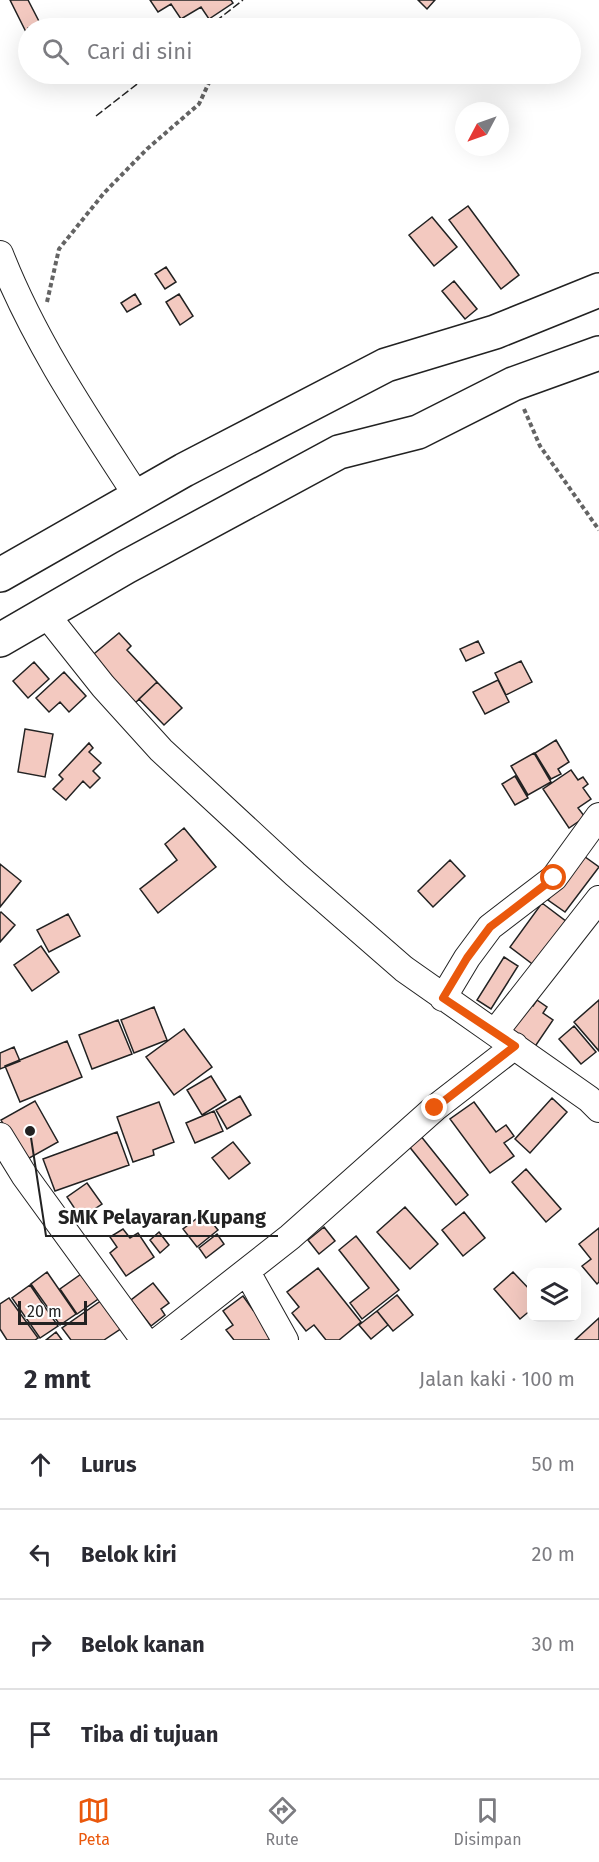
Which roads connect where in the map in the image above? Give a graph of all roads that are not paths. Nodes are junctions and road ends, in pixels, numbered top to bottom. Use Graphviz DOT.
graph roads {
  1 [pos="0,254"];
  2 [pos="599,290"];
  3 [pos="599,353"];
  4 [pos="137,496"];
  5 [pos="0,575"];
  6 [pos="45,613"];
  7 [pos="0,640"];
  8 [pos="599,816"];
  9 [pos="599,898"];
  10 [pos="443,998"];
  11 [pos="505,1039"];
  12 [pos="599,1109"];
  13 [pos="0,1136"];
  14 [pos="247,1272"];
  15 [pos="144,1340"];
  16 [pos="159,1340"];
  17 [pos="285,1340"];
  1 -- 4 [label="street"];
  2 -- 4 [label="highway"];
  3 -- 6 [label="highway"];
  4 -- 5 [label="highway"];
  6 -- 7 [label="highway"];
  6 -- 10 [label="street"];
  8 -- 10 [label="street"];
  9 -- 11 [label="street"];
  10 -- 11 [label="street"];
  11 -- 12 [label="street"];
  11 -- 14 [label="street"];
  13 -- 15 [label="street"];
  14 -- 16 [label="street"];
  14 -- 17 [label="street"];
}
